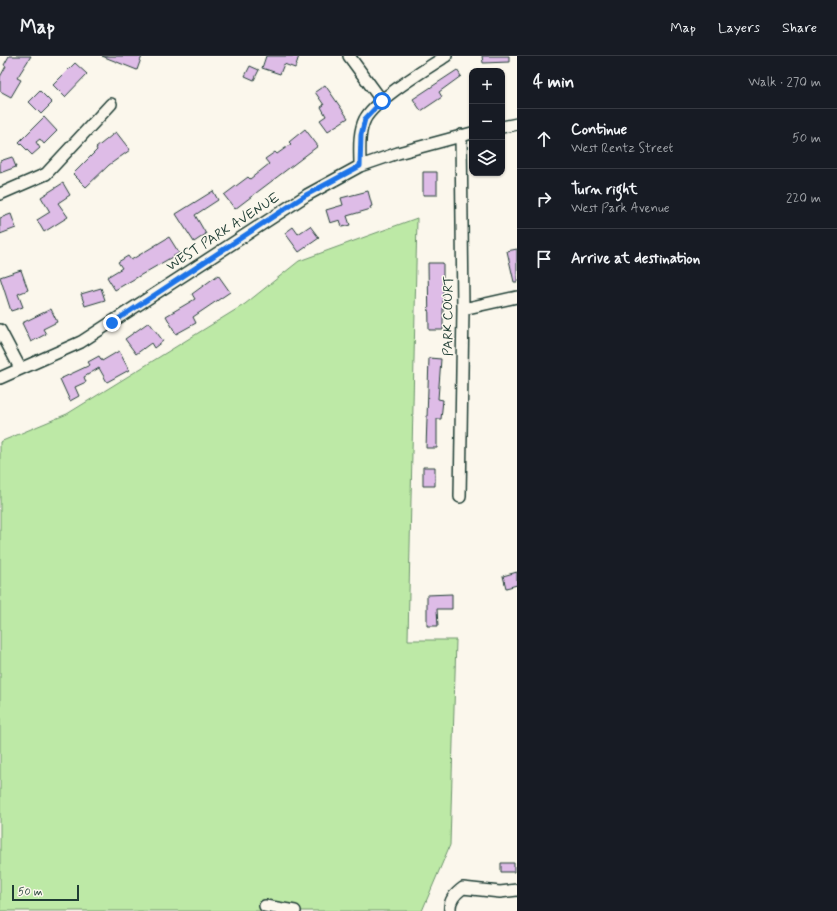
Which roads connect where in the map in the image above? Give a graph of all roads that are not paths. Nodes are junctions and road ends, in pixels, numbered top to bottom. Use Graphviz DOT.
graph roads {
  1 [pos="349,56"];
  2 [pos="446,56"];
  3 [pos="382,101"];
  4 [pos="111,104"];
  5 [pos="517,124"];
  6 [pos="505,126"];
  7 [pos="467,134"];
  8 [pos="360,166"];
  9 [pos="0,194"];
  10 [pos="517,297"];
  11 [pos="464,309"];
  12 [pos="0,330"];
  13 [pos="20,368"];
  14 [pos="0,378"];
  15 [pos="460,497"];
  16 [pos="517,890"];
  17 [pos="265,906"];
  18 [pos="295,911"];
  19 [pos="450,911"];
  1 -- 3 [label="street"];
  2 -- 3 [label="street"];
  3 -- 8 [label="street"];
  4 -- 9 [label="street"];
  5 -- 6 [label="street"];
  7 -- 8 [label="street, WEST PARK AVENUE"];
  7 -- 11 [label="street, PARK COURT"];
  8 -- 13 [label="street, WEST PARK AVENUE"];
  10 -- 11 [label="street"];
  11 -- 15 [label="street, PARK COURT"];
  12 -- 13 [label="street"];
  13 -- 14 [label="street, WEST PARK AVENUE"];
  16 -- 19 [label="street"];
  17 -- 18 [label="street"];
}
